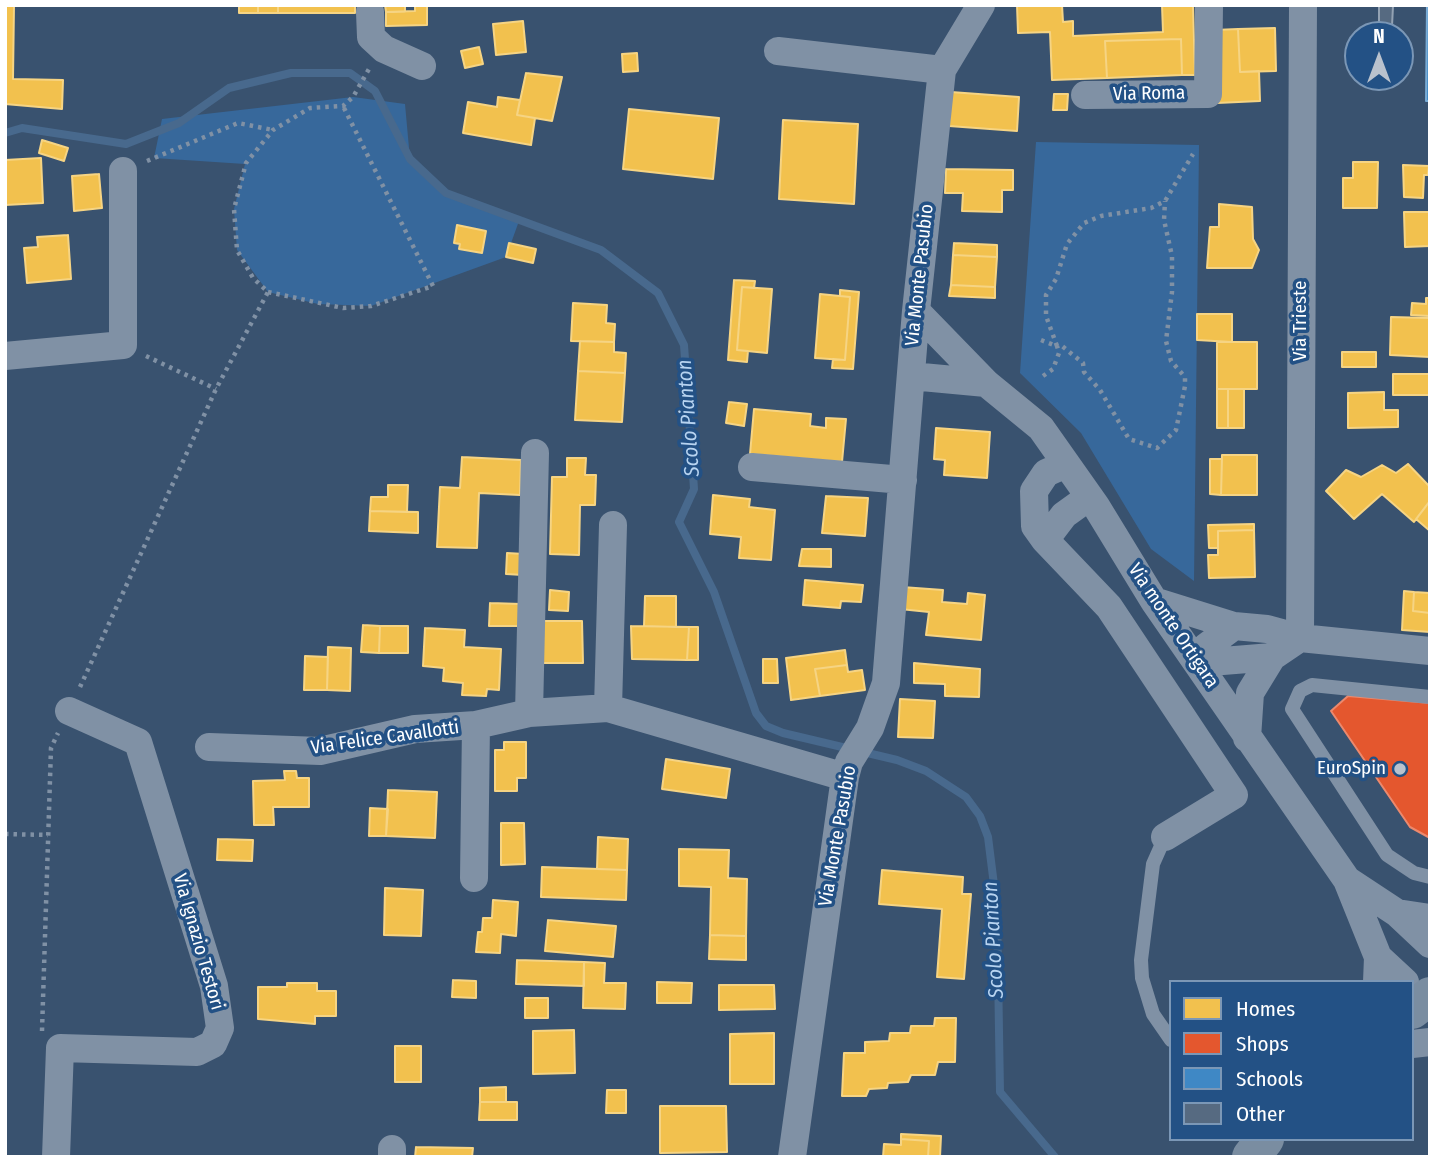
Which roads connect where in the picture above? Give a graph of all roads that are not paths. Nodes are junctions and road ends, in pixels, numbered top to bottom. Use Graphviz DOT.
graph roads {
  1 [pos="981,5"];
  2 [pos="1209,5"];
  3 [pos="1303,5"];
  4 [pos="370,12"];
  5 [pos="778,51"];
  6 [pos="422,66"];
  7 [pos="942,70"];
  8 [pos="1085,95"];
  9 [pos="123,171"];
  10 [pos="916,310"];
  11 [pos="5,356"];
  12 [pos="911,376"];
  13 [pos="986,383"];
  14 [pos="1034,422"];
  15 [pos="536,453"];
  16 [pos="1066,464"];
  17 [pos="752,467"];
  18 [pos="903,480"];
  19 [pos="1034,491"];
  20 [pos="1089,497"];
  21 [pos="614,525"];
  22 [pos="1107,525"];
  23 [pos="1047,536"];
  24 [pos="1154,601"];
  25 [pos="1234,626"];
  26 [pos="1300,638"];
  27 [pos="1430,651"];
  28 [pos="1272,657"];
  29 [pos="1198,663"];
  30 [pos="1430,697"];
  31 [pos="608,708"];
  32 [pos="69,710"];
  33 [pos="529,713"];
  34 [pos="476,725"];
  35 [pos="1247,738"];
  36 [pos="209,747"];
  37 [pos="847,769"];
  38 [pos="1165,837"];
  39 [pos="1430,877"];
  40 [pos="474,878"];
  41 [pos="1348,880"];
  42 [pos="1397,913"];
  43 [pos="1430,918"];
  44 [pos="1430,944"];
  45 [pos="1377,970"];
  46 [pos="1400,980"];
  47 [pos="1414,986"];
  48 [pos="1430,994"];
  49 [pos="1414,1008"];
  50 [pos="1169,1037"];
  51 [pos="1263,1141"];
  52 [pos="57,1157"];
  53 [pos="792,1157"];
  54 [pos="1251,1157"];
  1 -- 7 [label="street, Via Monte Pasubio"];
  2 -- 8 [label="street, Via Roma"];
  3 -- 26 [label="street, Via Trieste"];
  4 -- 6 [label="street"];
  5 -- 7 [label="street"];
  7 -- 10 [label="street, Via Monte Pasubio"];
  9 -- 11 [label="street"];
  10 -- 12 [label="street, Via Monte Pasubio"];
  10 -- 13 [label="street, Via monte Ortigara"];
  12 -- 13 [label="street"];
  12 -- 18 [label="street, Via Monte Pasubio"];
  13 -- 14 [label="street, Via monte Ortigara"];
  14 -- 16 [label="street, Via monte Ortigara"];
  14 -- 19 [label="street"];
  15 -- 33 [label="street"];
  16 -- 19 [label="street"];
  16 -- 20 [label="street, Via monte Ortigara"];
  17 -- 18 [label="street"];
  18 -- 37 [label="street, Via Monte Pasubio"];
  19 -- 23 [label="street"];
  20 -- 22 [label="street, Via monte Ortigara"];
  20 -- 23 [label="street"];
  21 -- 31 [label="street"];
  22 -- 23 [label="street"];
  22 -- 24 [label="street, Via monte Ortigara"];
  23 -- 38 [label="street"];
  24 -- 25 [label="street"];
  24 -- 29 [label="street, Via monte Ortigara"];
  25 -- 26 [label="street"];
  25 -- 29 [label="street"];
  26 -- 27 [label="street"];
  26 -- 28 [label="street"];
  28 -- 29 [label="street"];
  28 -- 35 [label="street"];
  29 -- 35 [label="street, Via monte Ortigara"];
  30 -- 39 [label="lane"];
  31 -- 33 [label="street, Via Felice Cavallotti"];
  31 -- 37 [label="street, Via Felice Cavallotti"];
  32 -- 52 [label="street, Via Ignazio Testori"];
  33 -- 34 [label="street, Via Felice Cavallotti"];
  34 -- 36 [label="street, Via Felice Cavallotti"];
  34 -- 40 [label="street, Via Felice Cavallotti"];
  35 -- 41 [label="street, Via monte Ortigara"];
  37 -- 53 [label="street, Via Monte Pasubio"];
  38 -- 50 [label="lane"];
  41 -- 42 [label="street, Via monte Ortigara"];
  41 -- 45 [label="street, Via monte Ortigara"];
  42 -- 43 [label="street, Via monte Ortigara"];
  42 -- 44 [label="street, Via monte Ortigara"];
  45 -- 46 [label="street, Via monte Ortigara"];
  47 -- 48 [label="street"];
  48 -- 49 [label="main road"];
  51 -- 54 [label="main road"];
}
